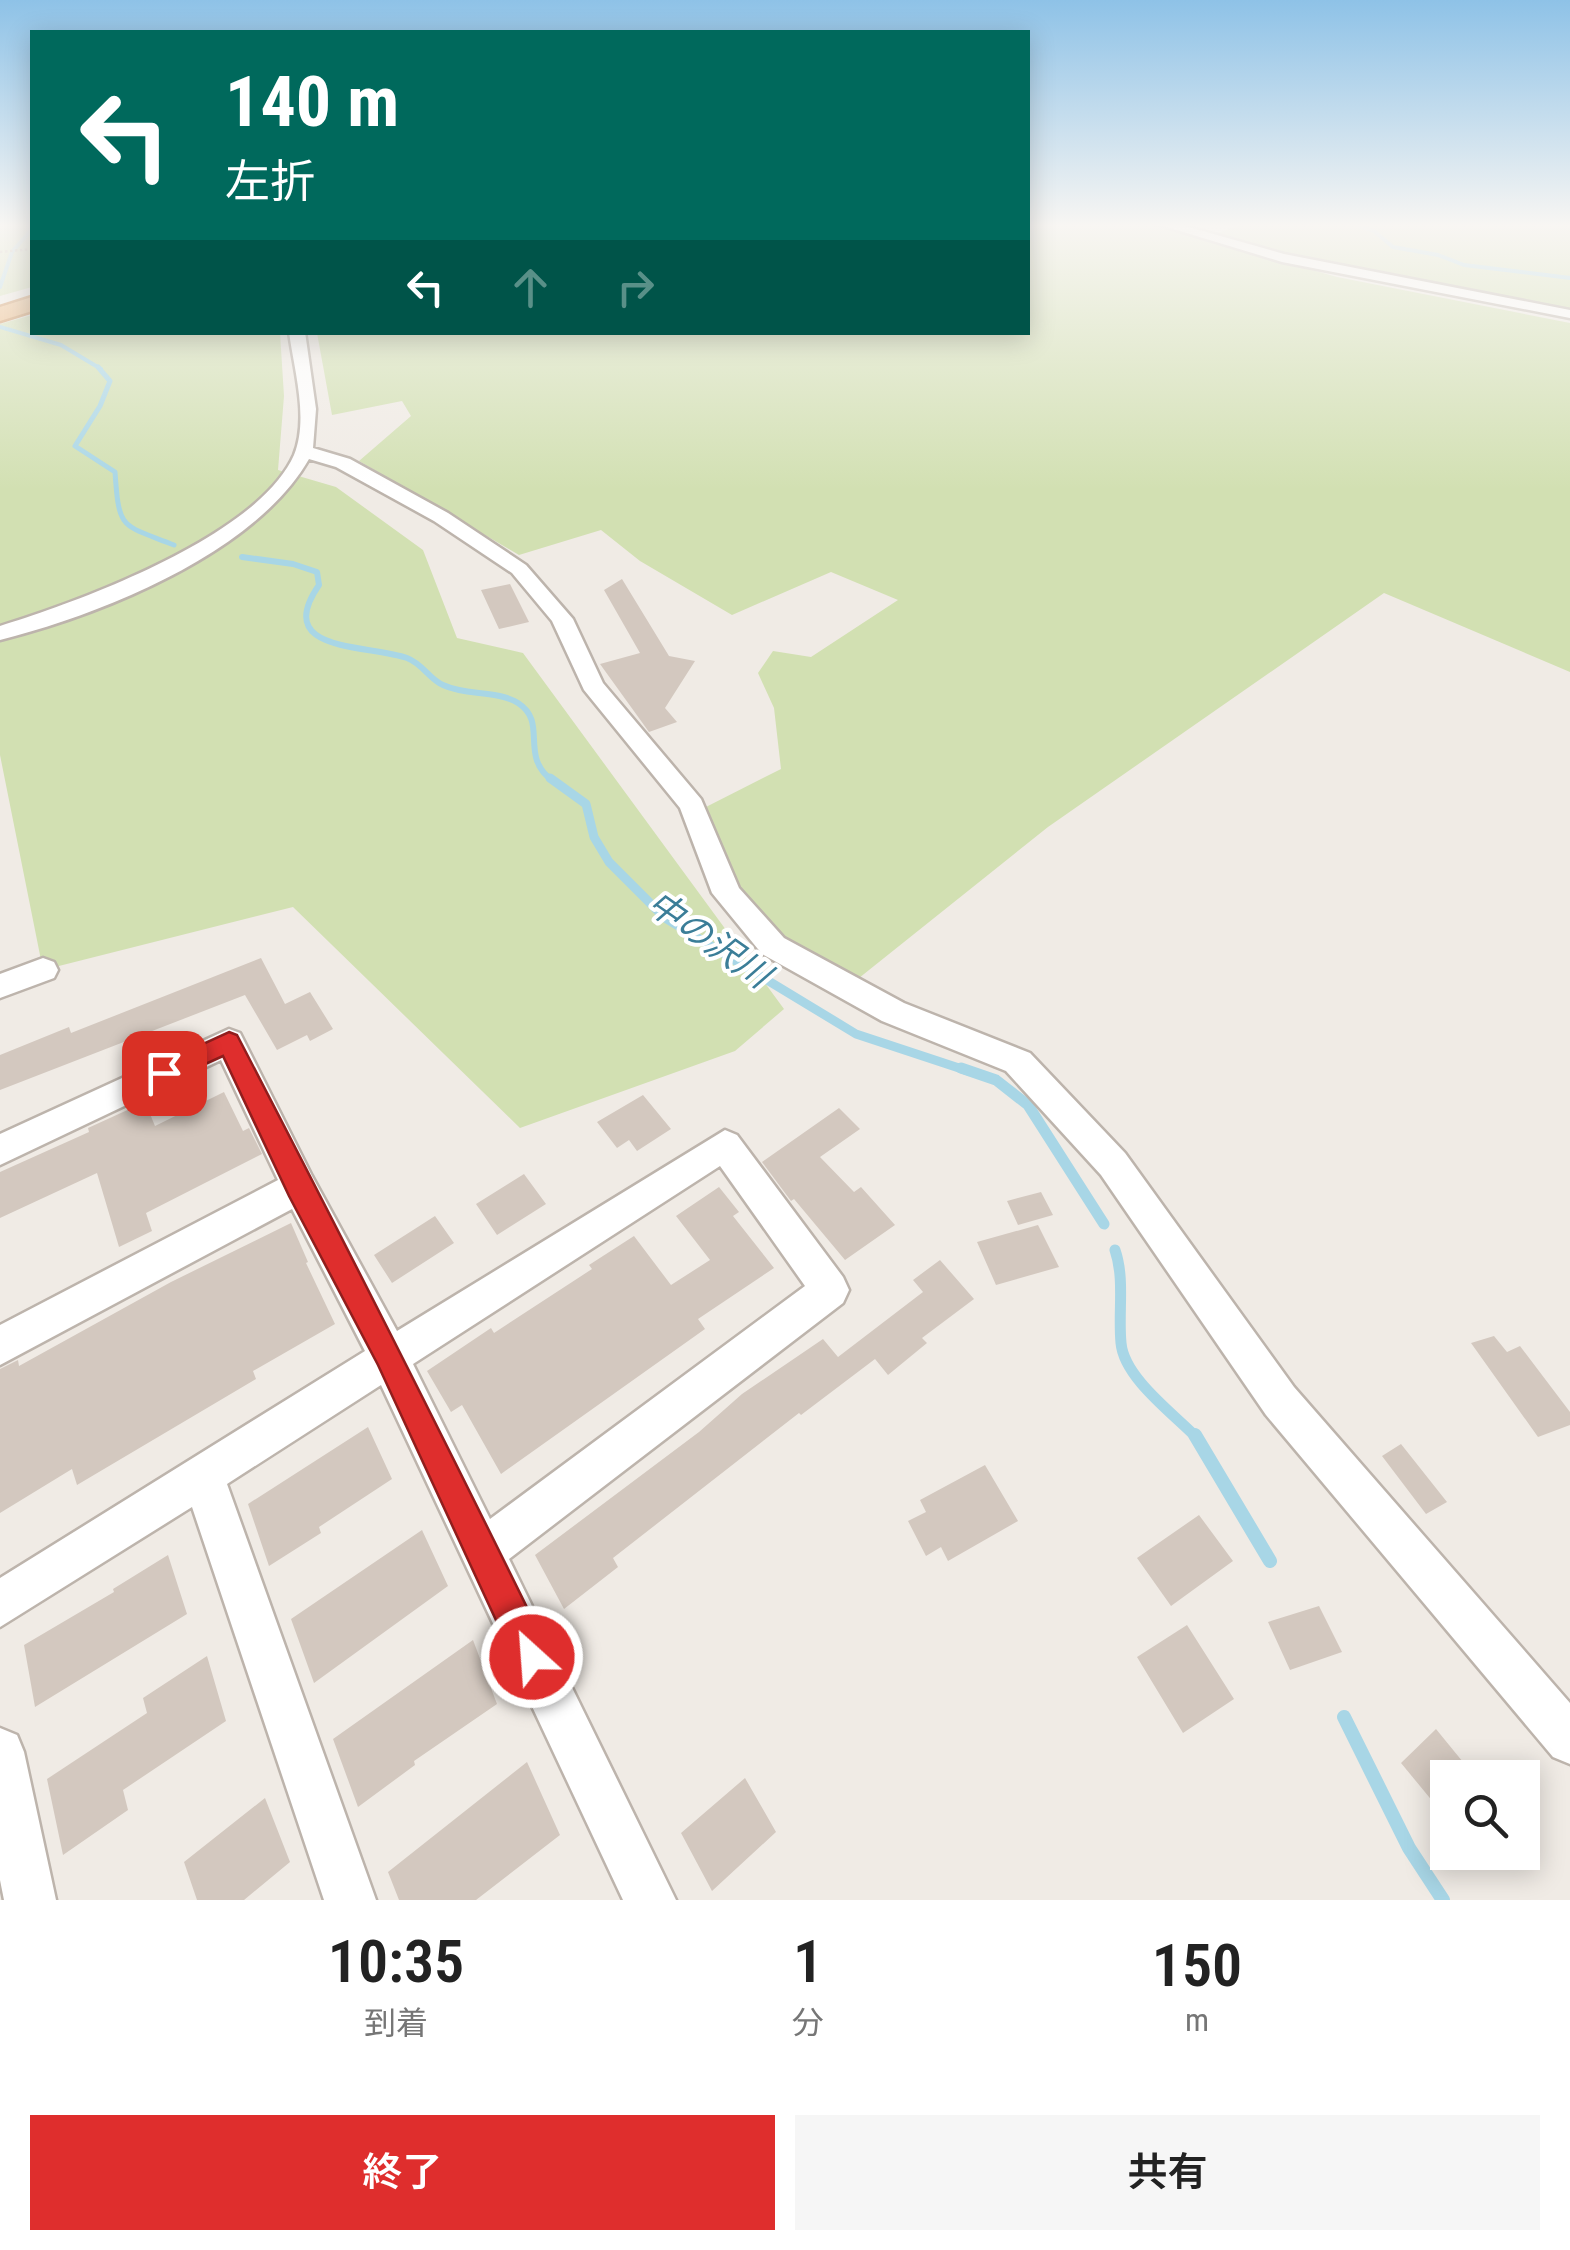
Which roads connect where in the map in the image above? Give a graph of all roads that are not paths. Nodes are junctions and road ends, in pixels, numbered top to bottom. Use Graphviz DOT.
graph roads {
  1 [pos="297,335"];
  2 [pos="304,451"];
  3 [pos="0,633"];
  4 [pos="43,970"];
  5 [pos="0,986"];
  6 [pos="0,1150"];
  7 [pos="299,1187"];
  8 [pos="0,1346"];
  9 [pos="388,1355"];
  10 [pos="202,1474"];
  11 [pos="481,1553"];
  12 [pos="0,1604"];
  13 [pos="1570,1740"];
  14 [pos="0,1752"];
  15 [pos="30,1900"];
  16 [pos="350,1900"];
  17 [pos="650,1900"];
  1 -- 2 [label="street"];
  2 -- 3 [label="street"];
  2 -- 13 [label="street"];
  4 -- 5 [label="street"];
  6 -- 7 [label="street"];
  7 -- 8 [label="street"];
  7 -- 9 [label="street"];
  9 -- 10 [label="street"];
  9 -- 11 [label="street"];
  9 -- 11 [label="street"];
  10 -- 12 [label="street"];
  10 -- 16 [label="street"];
  11 -- 17 [label="street"];
  14 -- 15 [label="street"];
}
